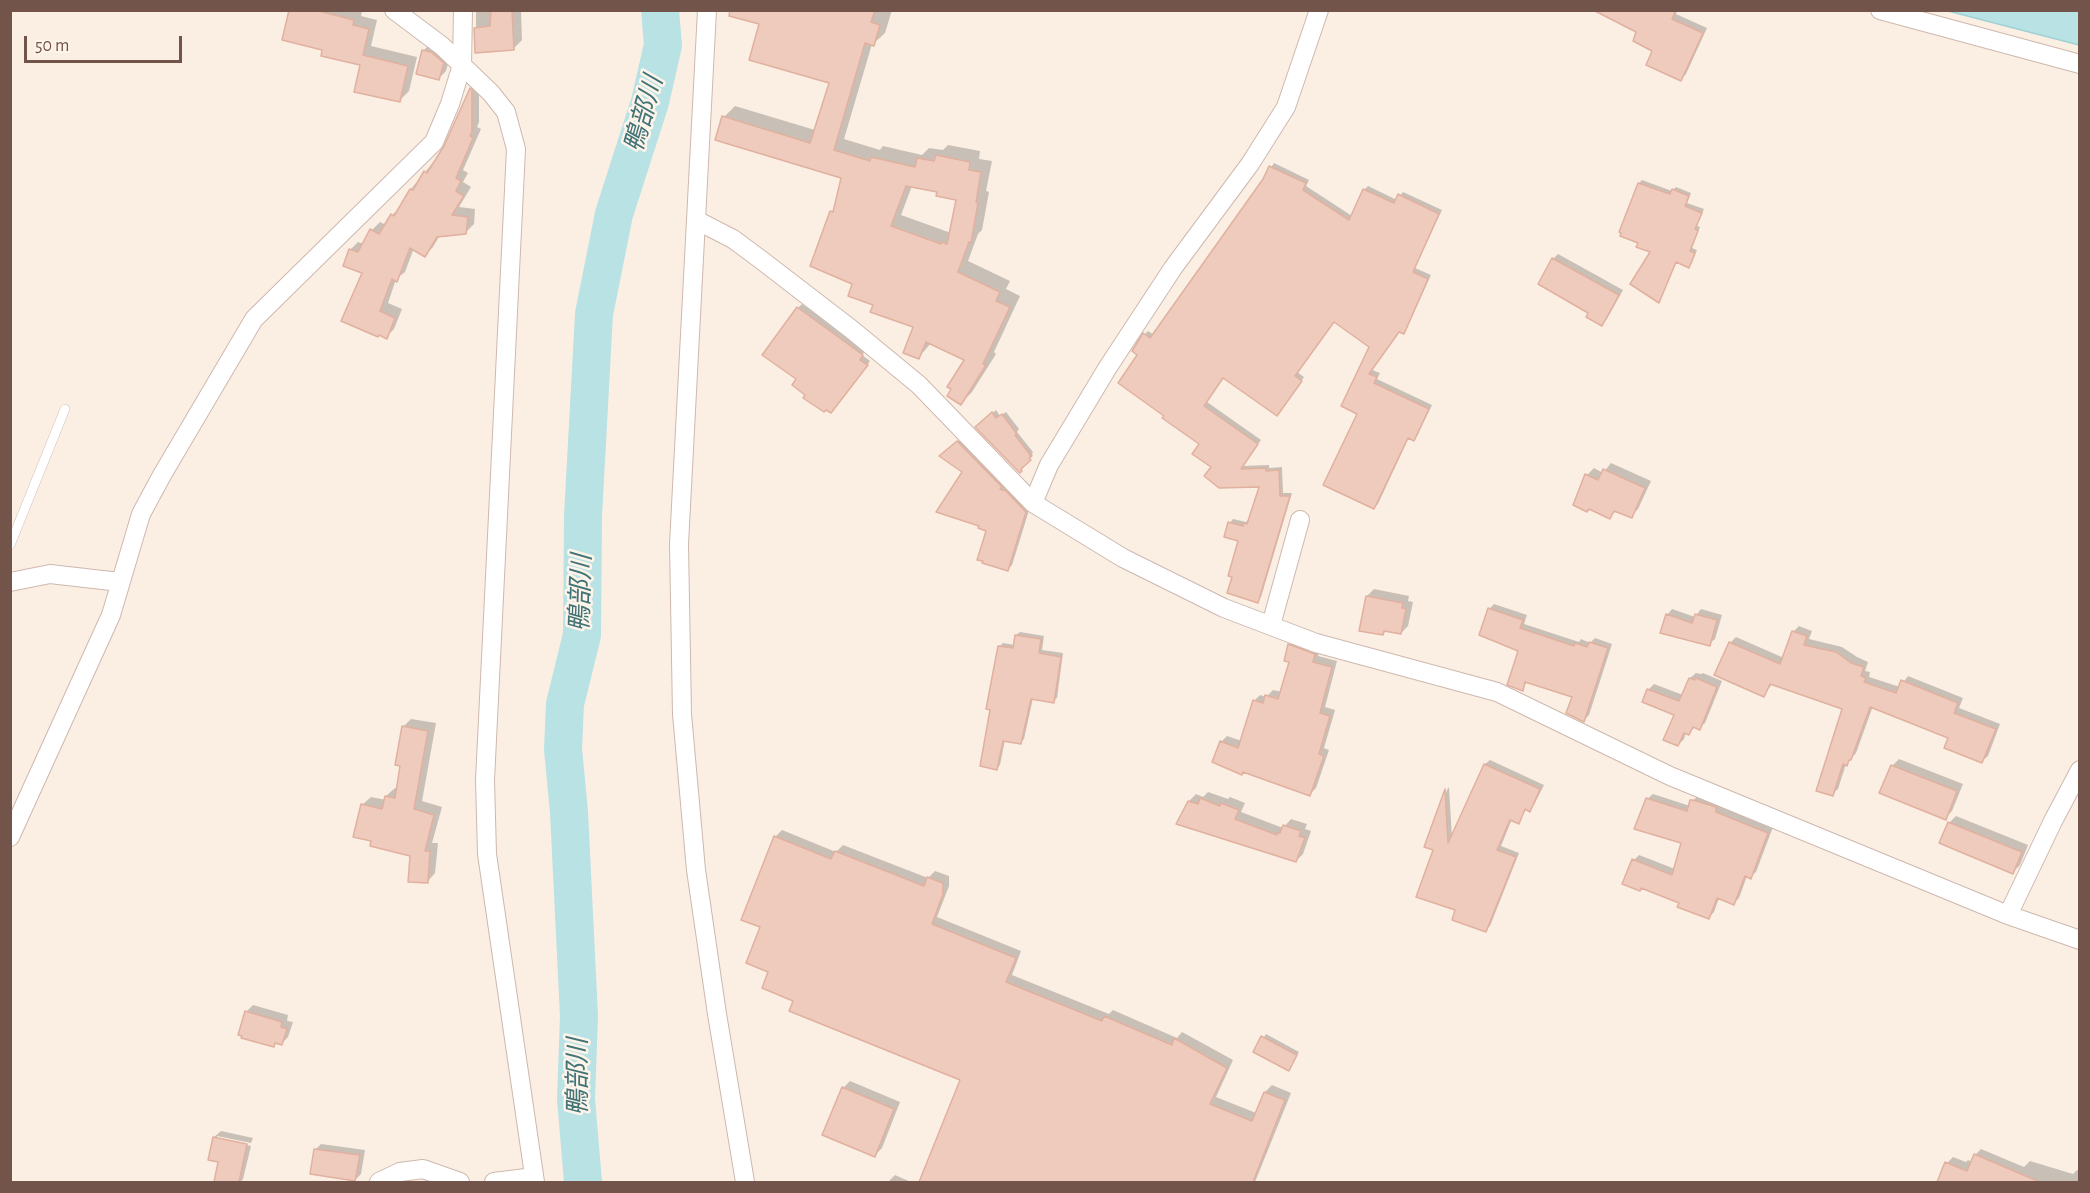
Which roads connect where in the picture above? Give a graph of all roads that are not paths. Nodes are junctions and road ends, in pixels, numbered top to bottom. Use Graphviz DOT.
graph roads {
  1 [pos="394,10"];
  2 [pos="464,10"];
  3 [pos="707,10"];
  4 [pos="1319,10"];
  5 [pos="1880,10"];
  6 [pos="2079,64"];
  7 [pos="462,65"];
  8 [pos="696,220"];
  9 [pos="65,409"];
  10 [pos="1033,503"];
  11 [pos="1300,520"];
  12 [pos="10,545"];
  13 [pos="10,582"];
  14 [pos="120,582"];
  15 [pos="1271,625"];
  16 [pos="2079,770"];
  17 [pos="10,837"];
  18 [pos="2008,915"];
  19 [pos="2079,940"];
  20 [pos="535,1180"];
  21 [pos="379,1182"];
  22 [pos="460,1182"];
  23 [pos="494,1182"];
  24 [pos="745,1182"];
  1 -- 7 [label="street"];
  2 -- 7 [label="street"];
  3 -- 8 [label="street"];
  4 -- 10 [label="street"];
  5 -- 6 [label="street"];
  7 -- 14 [label="street"];
  7 -- 20 [label="street"];
  8 -- 10 [label="street"];
  8 -- 24 [label="street"];
  9 -- 12 [label="lane"];
  10 -- 15 [label="street"];
  11 -- 15 [label="street"];
  13 -- 14 [label="street"];
  14 -- 17 [label="street"];
  15 -- 18 [label="street"];
  16 -- 18 [label="street"];
  18 -- 19 [label="street"];
  20 -- 23 [label="street"];
  21 -- 22 [label="street"];
}
